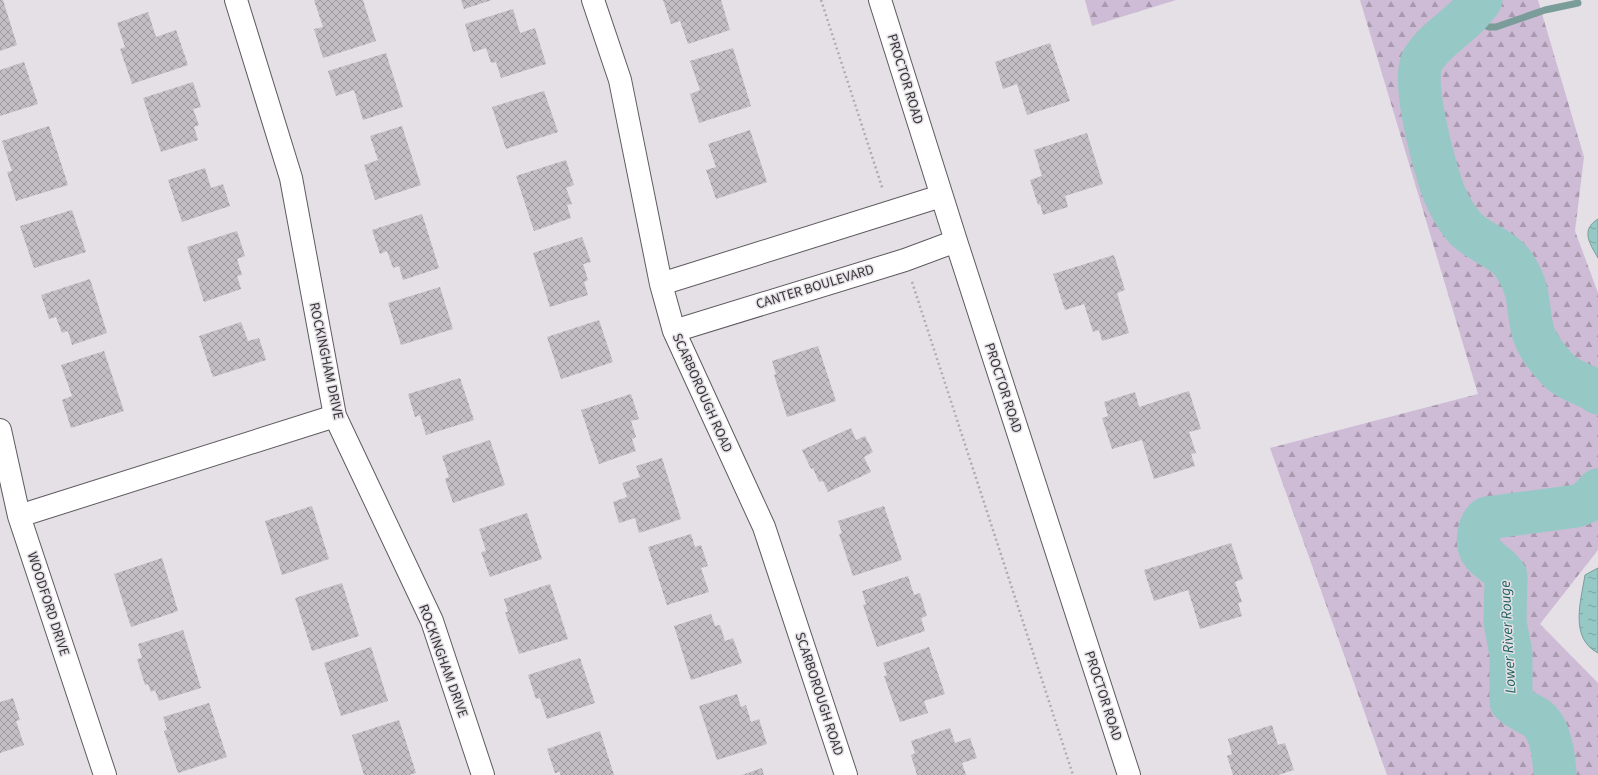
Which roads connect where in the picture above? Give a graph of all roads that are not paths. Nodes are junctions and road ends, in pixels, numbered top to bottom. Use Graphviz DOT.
graph roads {
  1 [pos="236,0"];
  2 [pos="594,0"];
  3 [pos="880,0"];
  4 [pos="941,196"];
  5 [pos="956,241"];
  6 [pos="661,284"];
  7 [pos="674,331"];
  8 [pos="335,416"];
  9 [pos="0,430"];
  10 [pos="19,516"];
  11 [pos="105,775"];
  12 [pos="483,775"];
  13 [pos="846,775"];
  14 [pos="1128,775"];
  1 -- 8 [label="street, ROCKINGHAM DRIVE"];
  2 -- 6 [label="street, SCARBOROUGH ROAD"];
  3 -- 4 [label="street, PROCTOR ROAD"];
  4 -- 5 [label="street, PROCTOR ROAD"];
  4 -- 6 [label="street"];
  5 -- 7 [label="street, CANTER BOULEVARD"];
  5 -- 14 [label="street, PROCTOR ROAD"];
  6 -- 7 [label="street, SCARBOROUGH ROAD"];
  7 -- 13 [label="street, SCARBOROUGH ROAD"];
  8 -- 10 [label="street"];
  8 -- 12 [label="street, ROCKINGHAM DRIVE"];
  9 -- 10 [label="street, WOODFORD DRIVE"];
  10 -- 11 [label="street, WOODFORD DRIVE"];
}
